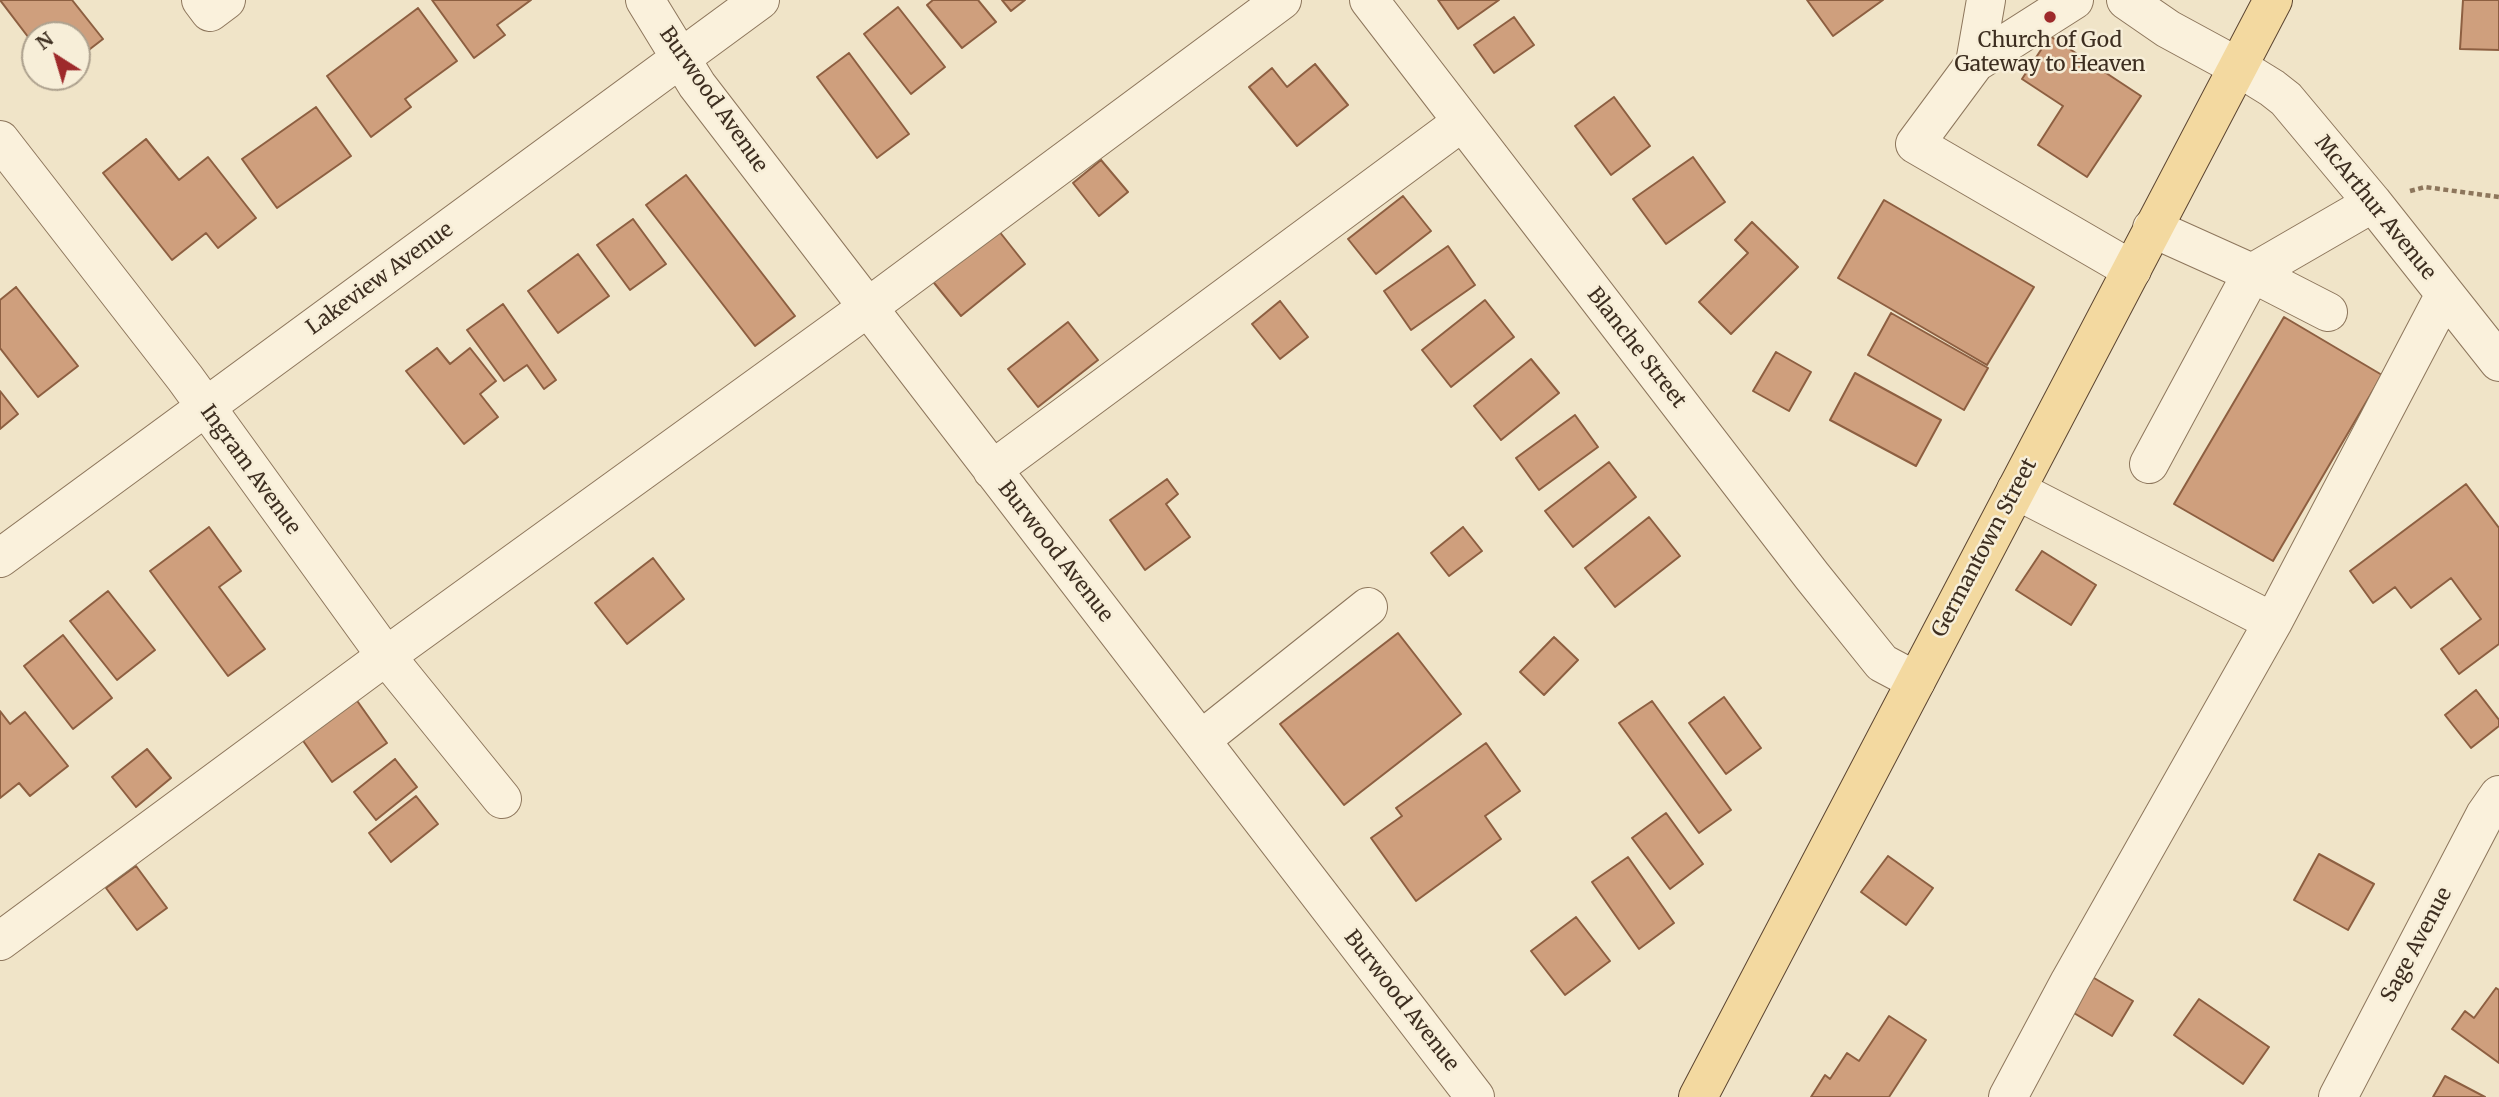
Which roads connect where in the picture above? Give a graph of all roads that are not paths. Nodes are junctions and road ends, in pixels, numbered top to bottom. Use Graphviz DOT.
graph roads {
  1 [pos="201,0"];
  2 [pos="226,0"];
  3 [pos="645,0"];
  4 [pos="760,0"];
  5 [pos="1282,0"];
  6 [pos="1369,0"];
  7 [pos="1986,0"];
  8 [pos="2074,0"];
  9 [pos="2126,0"];
  10 [pos="2273,0"];
  11 [pos="681,58"];
  12 [pos="1975,63"];
  13 [pos="2238,67"];
  14 [pos="1462,122"];
  15 [pos="4,155"];
  16 [pos="2373,203"];
  17 [pos="2152,228"];
  18 [pos="2132,270"];
  19 [pos="2252,273"];
  20 [pos="2445,294"];
  21 [pos="867,308"];
  22 [pos="2328,312"];
  23 [pos="2499,362"];
  24 [pos="206,408"];
  25 [pos="2149,464"];
  26 [pos="992,470"];
  27 [pos="2016,491"];
  28 [pos="0,558"];
  29 [pos="1368,607"];
  30 [pos="2273,622"];
  31 [pos="386,656"];
  32 [pos="1916,681"];
  33 [pos="1201,740"];
  34 [pos="2499,795"];
  35 [pos="502,799"];
  36 [pos="0,940"];
  37 [pos="1475,1097"];
  38 [pos="1698,1097"];
  39 [pos="2008,1097"];
  40 [pos="2338,1097"];
  1 -- 2 [label="street"];
  3 -- 11 [label="street, Burwood Avenue"];
  4 -- 11 [label="street, Lakeview Avenue"];
  5 -- 21 [label="street"];
  6 -- 14 [label="street, Blanche Street"];
  7 -- 12 [label="street"];
  8 -- 12 [label="street"];
  9 -- 13 [label="street, McArthur Avenue"];
  10 -- 13 [label="main road, Germantown Street"];
  11 -- 21 [label="street, Burwood Avenue"];
  11 -- 24 [label="street, Lakeview Avenue"];
  12 -- 18 [label="street"];
  13 -- 16 [label="street, McArthur Avenue"];
  13 -- 17 [label="main road, Germantown Street"];
  14 -- 26 [label="street"];
  14 -- 32 [label="street, Blanche Street"];
  15 -- 24 [label="street, Ingram Avenue"];
  16 -- 19 [label="street"];
  16 -- 20 [label="street, McArthur Avenue"];
  17 -- 18 [label="main road, Germantown Street"];
  17 -- 19 [label="street"];
  18 -- 27 [label="main road, Germantown Street"];
  19 -- 22 [label="street"];
  19 -- 25 [label="street"];
  20 -- 23 [label="street, McArthur Avenue"];
  20 -- 30 [label="street"];
  21 -- 26 [label="street, Burwood Avenue"];
  21 -- 31 [label="street"];
  24 -- 28 [label="street, Lakeview Avenue"];
  24 -- 31 [label="street, Ingram Avenue"];
  26 -- 33 [label="street, Burwood Avenue"];
  27 -- 30 [label="street"];
  27 -- 32 [label="main road, Germantown Street"];
  29 -- 33 [label="street"];
  30 -- 39 [label="street"];
  31 -- 35 [label="street, Ingram Avenue"];
  31 -- 36 [label="street"];
  32 -- 38 [label="main road, Germantown Street"];
  33 -- 37 [label="street, Burwood Avenue"];
  34 -- 40 [label="street, Sage Avenue"];
}
